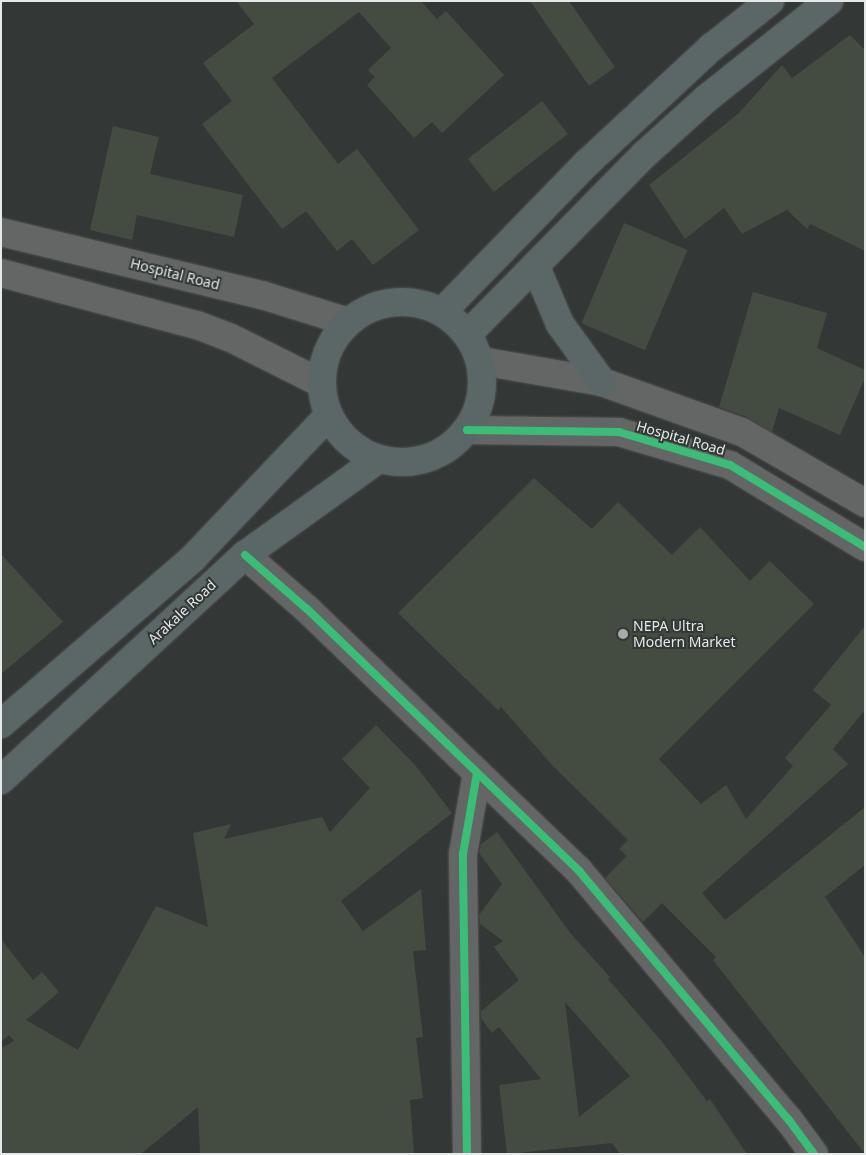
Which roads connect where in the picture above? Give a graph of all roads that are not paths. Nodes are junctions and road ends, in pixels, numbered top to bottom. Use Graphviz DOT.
graph roads {
  1 [pos="770,1"];
  2 [pos="830,1"];
  3 [pos="1,232"];
  4 [pos="536,267"];
  5 [pos="1,273"];
  6 [pos="442,312"];
  7 [pos="348,322"];
  8 [pos="468,334"];
  9 [pos="481,361"];
  10 [pos="602,382"];
  11 [pos="321,383"];
  12 [pos="328,416"];
  13 [pos="468,430"];
  14 [pos="377,460"];
  15 [pos="865,503"];
  16 [pos="865,547"];
  17 [pos="245,555"];
  18 [pos="1,724"];
  19 [pos="478,773"];
  20 [pos="1,780"];
  21 [pos="467,1154"];
  22 [pos="814,1154"];
  1 -- 6 [label="main road"];
  2 -- 4 [label="main road"];
  3 -- 7 [label="street, Hospital Road"];
  4 -- 8 [label="main road"];
  4 -- 10 [label="main road"];
  5 -- 11 [label="street"];
  6 -- 7 [label="main road"];
  6 -- 8 [label="main road"];
  7 -- 11 [label="main road"];
  8 -- 9 [label="main road"];
  9 -- 10 [label="street, Hospital Road"];
  9 -- 13 [label="main road"];
  10 -- 15 [label="street, Hospital Road"];
  11 -- 12 [label="main road"];
  12 -- 14 [label="main road"];
  12 -- 18 [label="main road"];
  13 -- 14 [label="main road"];
  13 -- 16 [label="street, Hospital Road"];
  14 -- 17 [label="main road, Arakale Road"];
  17 -- 19 [label="street"];
  17 -- 20 [label="main road, Arakale Road"];
  19 -- 21 [label="street"];
  19 -- 22 [label="street"];
}
